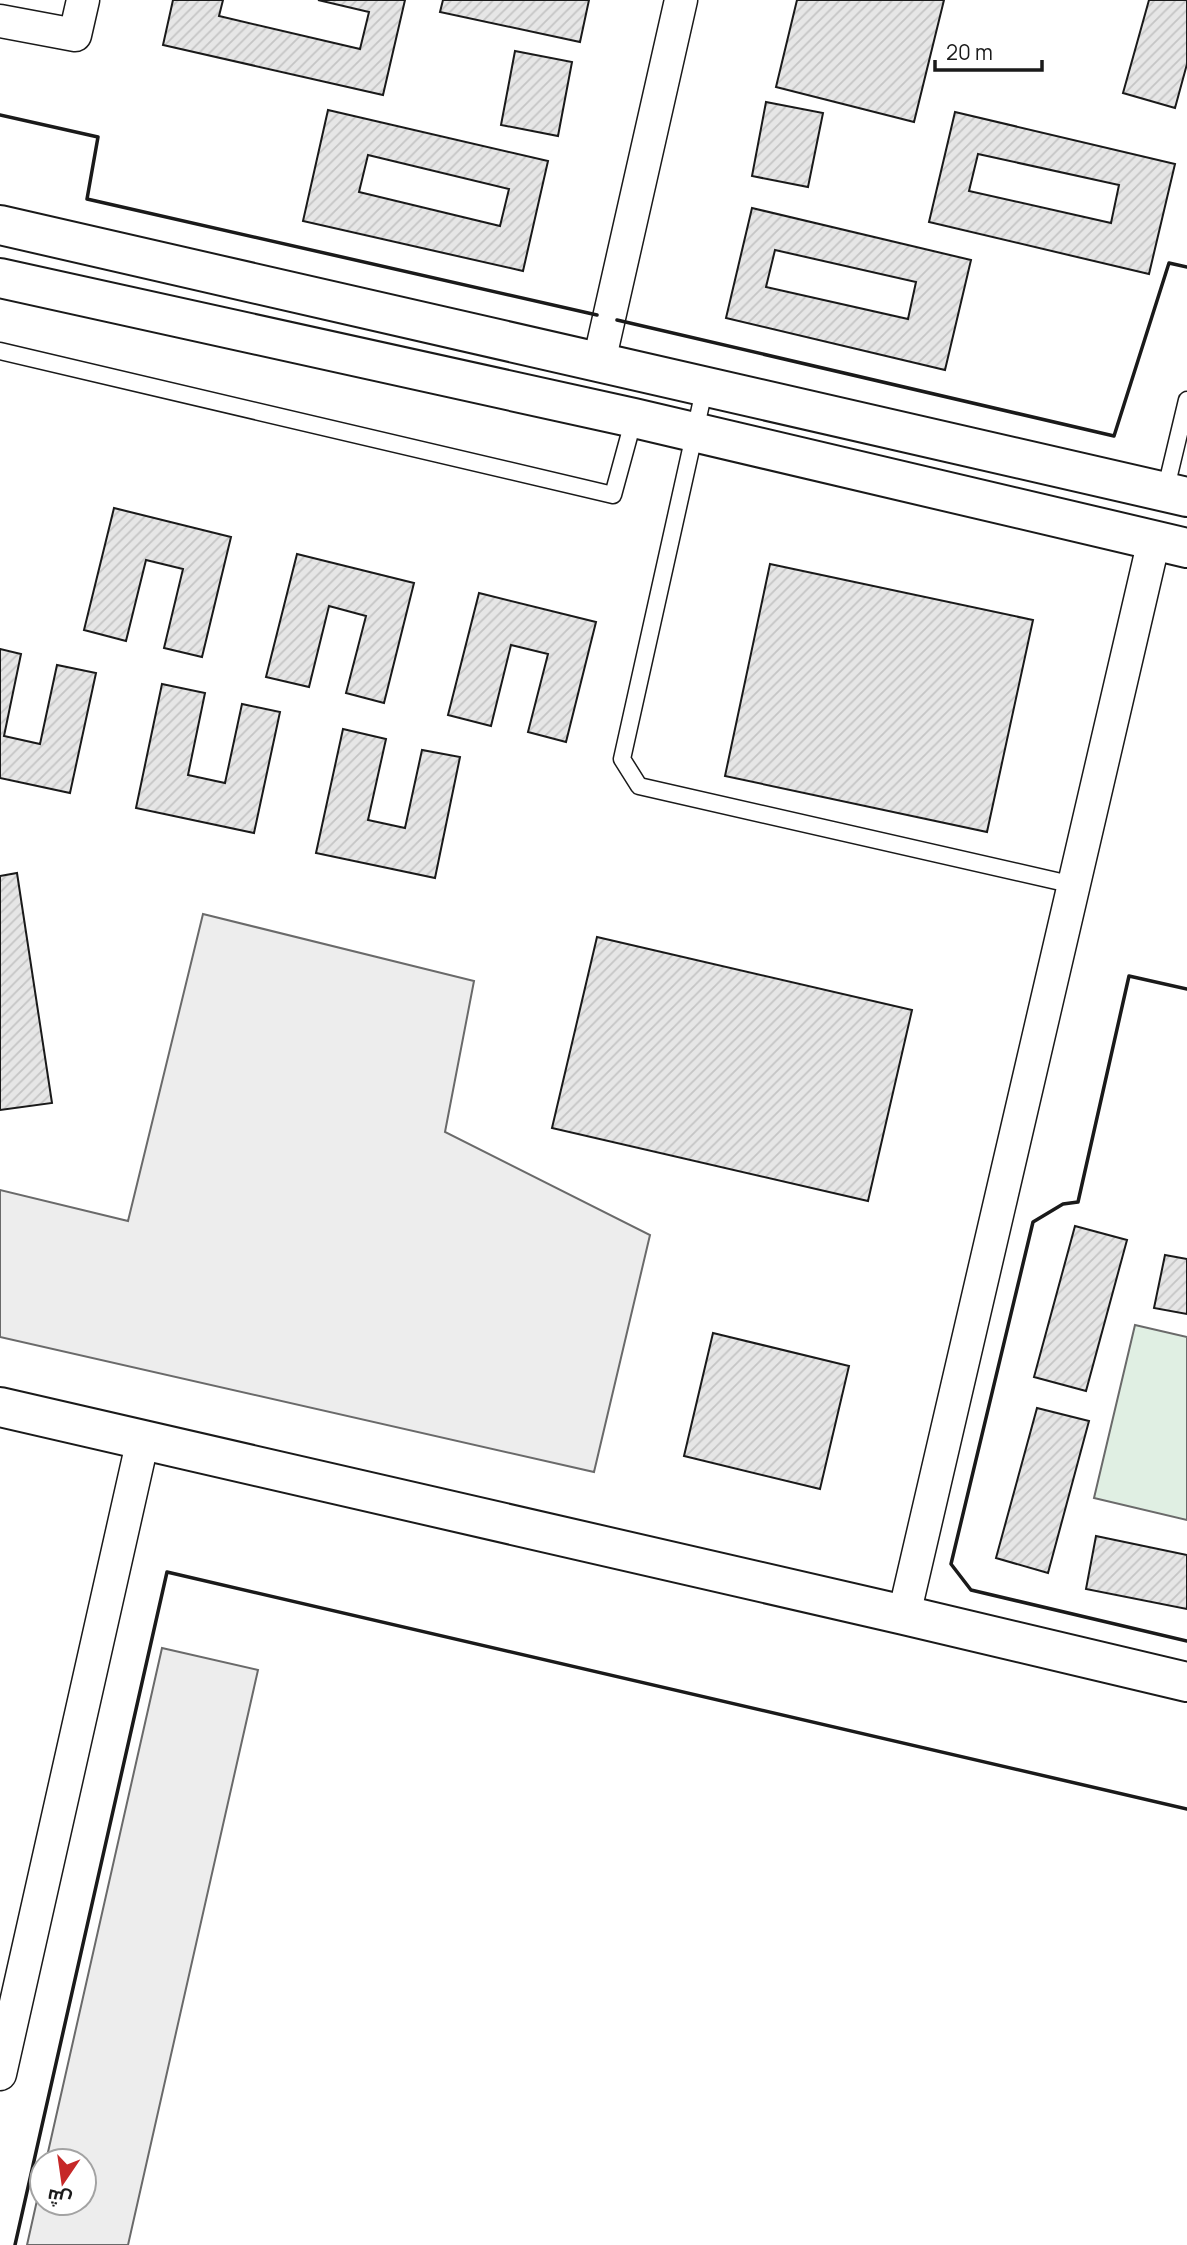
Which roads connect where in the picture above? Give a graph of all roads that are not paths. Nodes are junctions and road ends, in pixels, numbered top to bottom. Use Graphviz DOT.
graph roads {
  1 [pos="83,0"];
  2 [pos="681,0"];
  3 [pos="0,22"];
  4 [pos="0,225"];
  5 [pos="66,240"];
  6 [pos="144,257"];
  7 [pos="0,278"];
  8 [pos="51,289"];
  9 [pos="138,308"];
  10 [pos="0,351"];
  11 [pos="599,362"];
  12 [pos="705,386"];
  13 [pos="1187,400"];
  14 [pos="634,418"];
  15 [pos="694,434"];
  16 [pos="1176,494"];
  17 [pos="1171,544"];
  18 [pos="1074,885"];
  19 [pos="0,1407"];
  20 [pos="143,1439"];
  21 [pos="904,1615"];
  22 [pos="1187,1682"];
  23 [pos="0,2074"];
  1 -- 3 [label="street"];
  2 -- 11 [label="street"];
  4 -- 5 [label="street"];
  5 -- 6 [label="street"];
  5 -- 8 [label="street"];
  6 -- 9 [label="street"];
  6 -- 11 [label="street"];
  7 -- 8 [label="street"];
  8 -- 9 [label="street"];
  9 -- 14 [label="street"];
  10 -- 14 [label="lane"];
  11 -- 12 [label="street"];
  12 -- 15 [label="lane"];
  12 -- 16 [label="street"];
  13 -- 16 [label="lane"];
  14 -- 15 [label="street"];
  15 -- 17 [label="street"];
  15 -- 18 [label="lane"];
  17 -- 18 [label="street"];
  18 -- 21 [label="street"];
  19 -- 20 [label="street"];
  20 -- 21 [label="street"];
  20 -- 23 [label="street"];
  21 -- 22 [label="street"];
}
